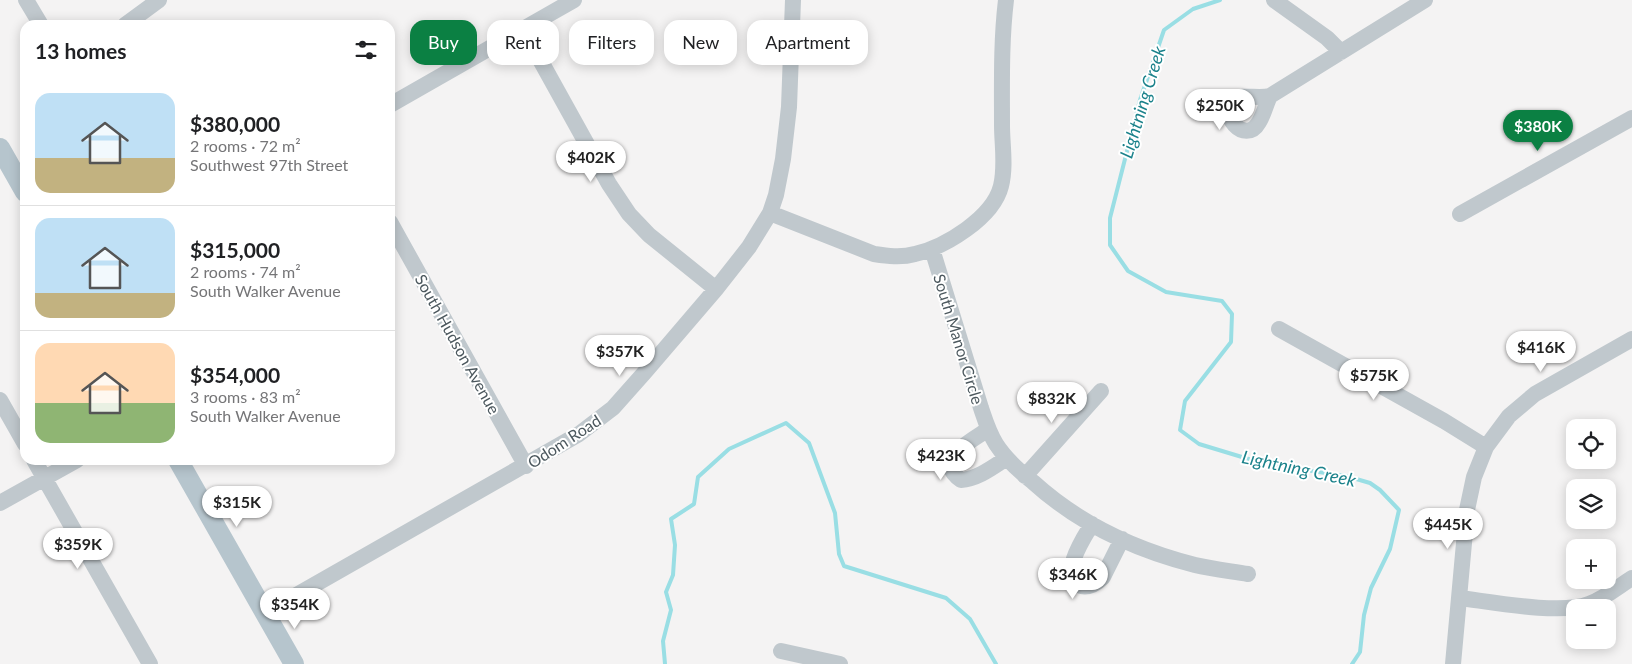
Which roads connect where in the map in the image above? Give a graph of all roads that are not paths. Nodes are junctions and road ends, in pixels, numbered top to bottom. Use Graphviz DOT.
graph roads {
  1 [pos="26,0"];
  2 [pos="159,0"];
  3 [pos="574,0"];
  4 [pos="793,0"];
  5 [pos="1006,0"];
  6 [pos="1274,0"];
  7 [pos="1425,0"];
  8 [pos="38,20"];
  9 [pos="131,20"];
  10 [pos="539,20"];
  11 [pos="487,50"];
  12 [pos="1341,52"];
  13 [pos="543,65"];
  14 [pos="1270,96"];
  15 [pos="395,102"];
  16 [pos="1632,118"];
  17 [pos="0,148"];
  18 [pos="20,183"];
  19 [pos="770,213"];
  20 [pos="1460,214"];
  21 [pos="395,231"];
  22 [pos="932,249"];
  23 [pos="716,289"];
  24 [pos="1279,328"];
  25 [pos="1632,339"];
  26 [pos="1101,391"];
  27 [pos="0,400"];
  28 [pos="988,428"];
  29 [pos="20,435"];
  30 [pos="1486,447"];
  31 [pos="1007,458"];
  32 [pos="37,465"];
  33 [pos="68,465"];
  34 [pos="181,465"];
  35 [pos="526,466"];
  36 [pos="1025,476"];
  37 [pos="44,478"];
  38 [pos="0,503"];
  39 [pos="1092,524"];
  40 [pos="1122,539"];
  41 [pos="1248,574"];
  42 [pos="1632,578"];
  43 [pos="1460,598"];
  44 [pos="265,613"];
  45 [pos="781,651"];
  46 [pos="150,664"];
  47 [pos="294,664"];
  48 [pos="840,664"];
  49 [pos="1453,664"];
  1 -- 8 [label="street"];
  2 -- 9 [label="street"];
  3 -- 10 [label="street"];
  4 -- 19 [label="street, Odom Road"];
  5 -- 22 [label="street"];
  6 -- 12 [label="street"];
  7 -- 12 [label="street"];
  11 -- 15 [label="street"];
  12 -- 14 [label="street"];
  13 -- 23 [label="street"];
  16 -- 20 [label="street"];
  17 -- 18 [label="main road"];
  19 -- 22 [label="street"];
  19 -- 23 [label="street, Odom Road"];
  21 -- 35 [label="street, South Hudson Avenue"];
  22 -- 28 [label="street, South Manor Circle"];
  23 -- 35 [label="street, Odom Road"];
  24 -- 30 [label="street"];
  25 -- 30 [label="street"];
  26 -- 36 [label="street"];
  27 -- 29 [label="street"];
  28 -- 31 [label="street, South Manor Circle"];
  28 -- 31 [label="street"];
  30 -- 43 [label="street"];
  31 -- 36 [label="street, South Manor Circle"];
  32 -- 37 [label="street"];
  33 -- 37 [label="street"];
  34 -- 44 [label="main road"];
  35 -- 44 [label="street, Odom Road"];
  36 -- 39 [label="street, South Manor Circle"];
  37 -- 38 [label="street"];
  37 -- 46 [label="street"];
  39 -- 40 [label="street, South Manor Circle"];
  39 -- 40 [label="street"];
  40 -- 41 [label="street, South Manor Circle"];
  42 -- 43 [label="street"];
  43 -- 49 [label="street"];
  44 -- 47 [label="main road"];
  45 -- 48 [label="street"];
}
